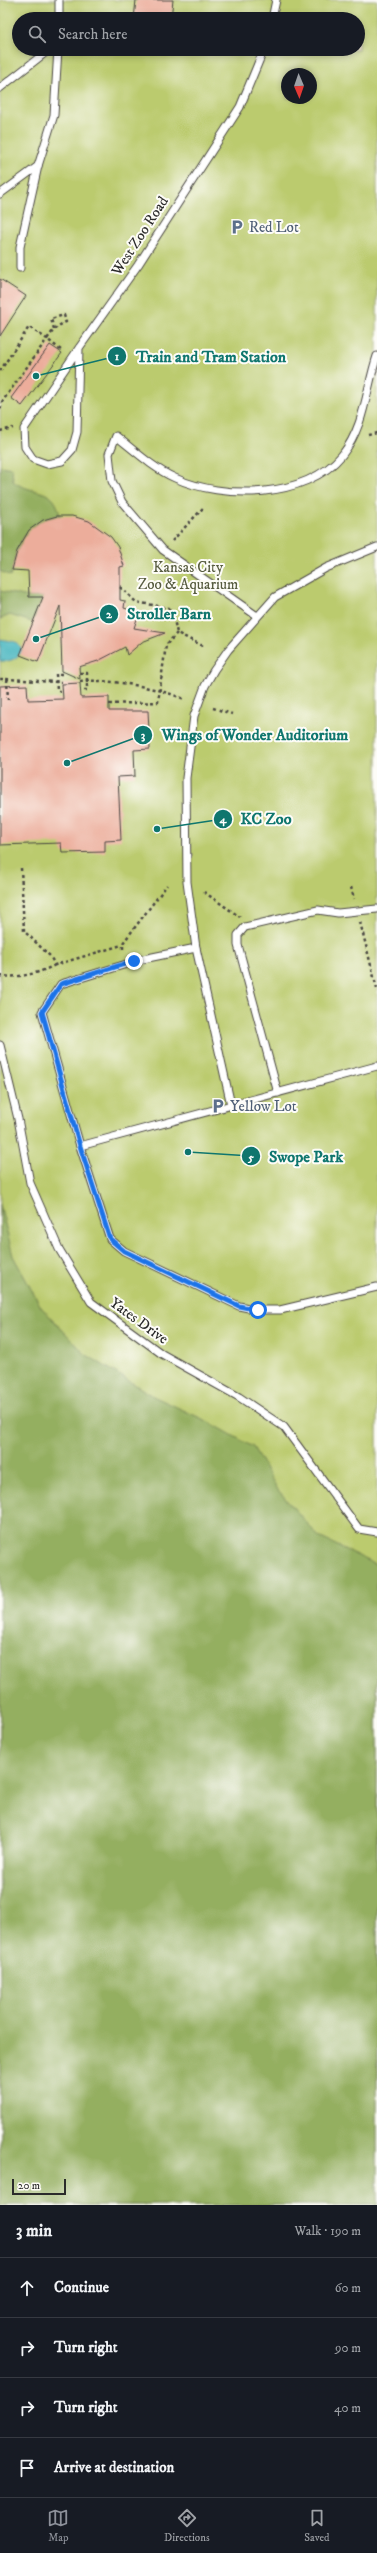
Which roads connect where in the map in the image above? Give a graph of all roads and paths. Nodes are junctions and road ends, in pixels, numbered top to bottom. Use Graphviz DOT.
graph roads {
  1 [pos="59,0"];
  2 [pos="276,0"];
  3 [pos="59,12"];
  4 [pos="273,12"];
  5 [pos="41,56"];
  6 [pos="58,56"];
  7 [pos="262,56"];
  8 [pos="0,88"];
  9 [pos="38,166"];
  10 [pos="0,194"];
  11 [pos="20,268"];
  12 [pos="54,329"];
  13 [pos="46,339"];
  14 [pos="79,348"];
  15 [pos="377,356"];
  16 [pos="0,371"];
  17 [pos="1,401"];
  18 [pos="0,412"];
  19 [pos="377,432"];
  20 [pos="365,437"];
  21 [pos="204,508"];
  22 [pos="172,541"];
  23 [pos="377,547"];
  24 [pos="120,587"];
  25 [pos="257,616"];
  26 [pos="177,633"];
  27 [pos="203,646"];
  28 [pos="80,673"];
  29 [pos="62,674"];
  30 [pos="0,679"];
  31 [pos="8,679"];
  32 [pos="80,681"];
  33 [pos="87,681"];
  34 [pos="56,682"];
  35 [pos="62,682"];
  36 [pos="80,690"];
  37 [pos="62,691"];
  38 [pos="159,691"];
  39 [pos="184,699"];
  40 [pos="8,701"];
  41 [pos="109,704"];
  42 [pos="214,708"];
  43 [pos="232,714"];
  44 [pos="21,868"];
  45 [pos="167,884"];
  46 [pos="351,887"];
  47 [pos="204,892"];
  48 [pos="354,900"];
  49 [pos="377,908"];
  50 [pos="235,914"];
  51 [pos="359,919"];
  52 [pos="196,948"];
  53 [pos="55,965"];
  54 [pos="0,976"];
  55 [pos="377,989"];
  56 [pos="0,1045"];
  57 [pos="377,1066"];
  58 [pos="278,1093"];
  59 [pos="231,1105"];
  60 [pos="80,1146"];
  61 [pos="377,1287"];
  62 [pos="377,1532"];
  1 -- 3 [label="lane"];
  2 -- 4 [label="lane"];
  5 -- 8 [label="lane"];
  6 -- 9 [label="lane"];
  7 -- 14 [label="lane, West Zoo Road"];
  9 -- 10 [label="lane"];
  9 -- 11 [label="lane"];
  12 -- 12 [label="path"];
  12 -- 13 [label="path"];
  13 -- 16 [label="path"];
  13 -- 17 [label="path"];
  14 -- 14 [label="lane, West Zoo Road"];
  15 -- 25 [label="lane"];
  17 -- 18 [label="path"];
  19 -- 20 [label="path"];
  21 -- 22 [label="path"];
  23 -- 25 [label="lane"];
  24 -- 26 [label="path"];
  25 -- 52 [label="lane"];
  26 -- 27 [label="path"];
  26 -- 38 [label="path"];
  28 -- 33 [label="path"];
  29 -- 34 [label="path"];
  30 -- 31 [label="path"];
  31 -- 34 [label="path"];
  31 -- 40 [label="path"];
  32 -- 33 [label="path"];
  33 -- 36 [label="path"];
  33 -- 38 [label="path"];
  34 -- 35 [label="path"];
  34 -- 37 [label="path"];
  38 -- 39 [label="path"];
  38 -- 41 [label="path"];
  42 -- 43 [label="path"];
  44 -- 53 [label="path"];
  45 -- 53 [label="path"];
  46 -- 48 [label="path"];
  47 -- 50 [label="path"];
  49 -- 58 [label="lane"];
  51 -- 55 [label="path"];
  52 -- 59 [label="lane"];
  52 -- 60 [label="lane"];
  53 -- 54 [label="path"];
  56 -- 62 [label="lane, Yates Drive"];
  57 -- 58 [label="lane"];
  58 -- 59 [label="lane"];
  59 -- 60 [label="lane"];
  60 -- 61 [label="lane"];
}
